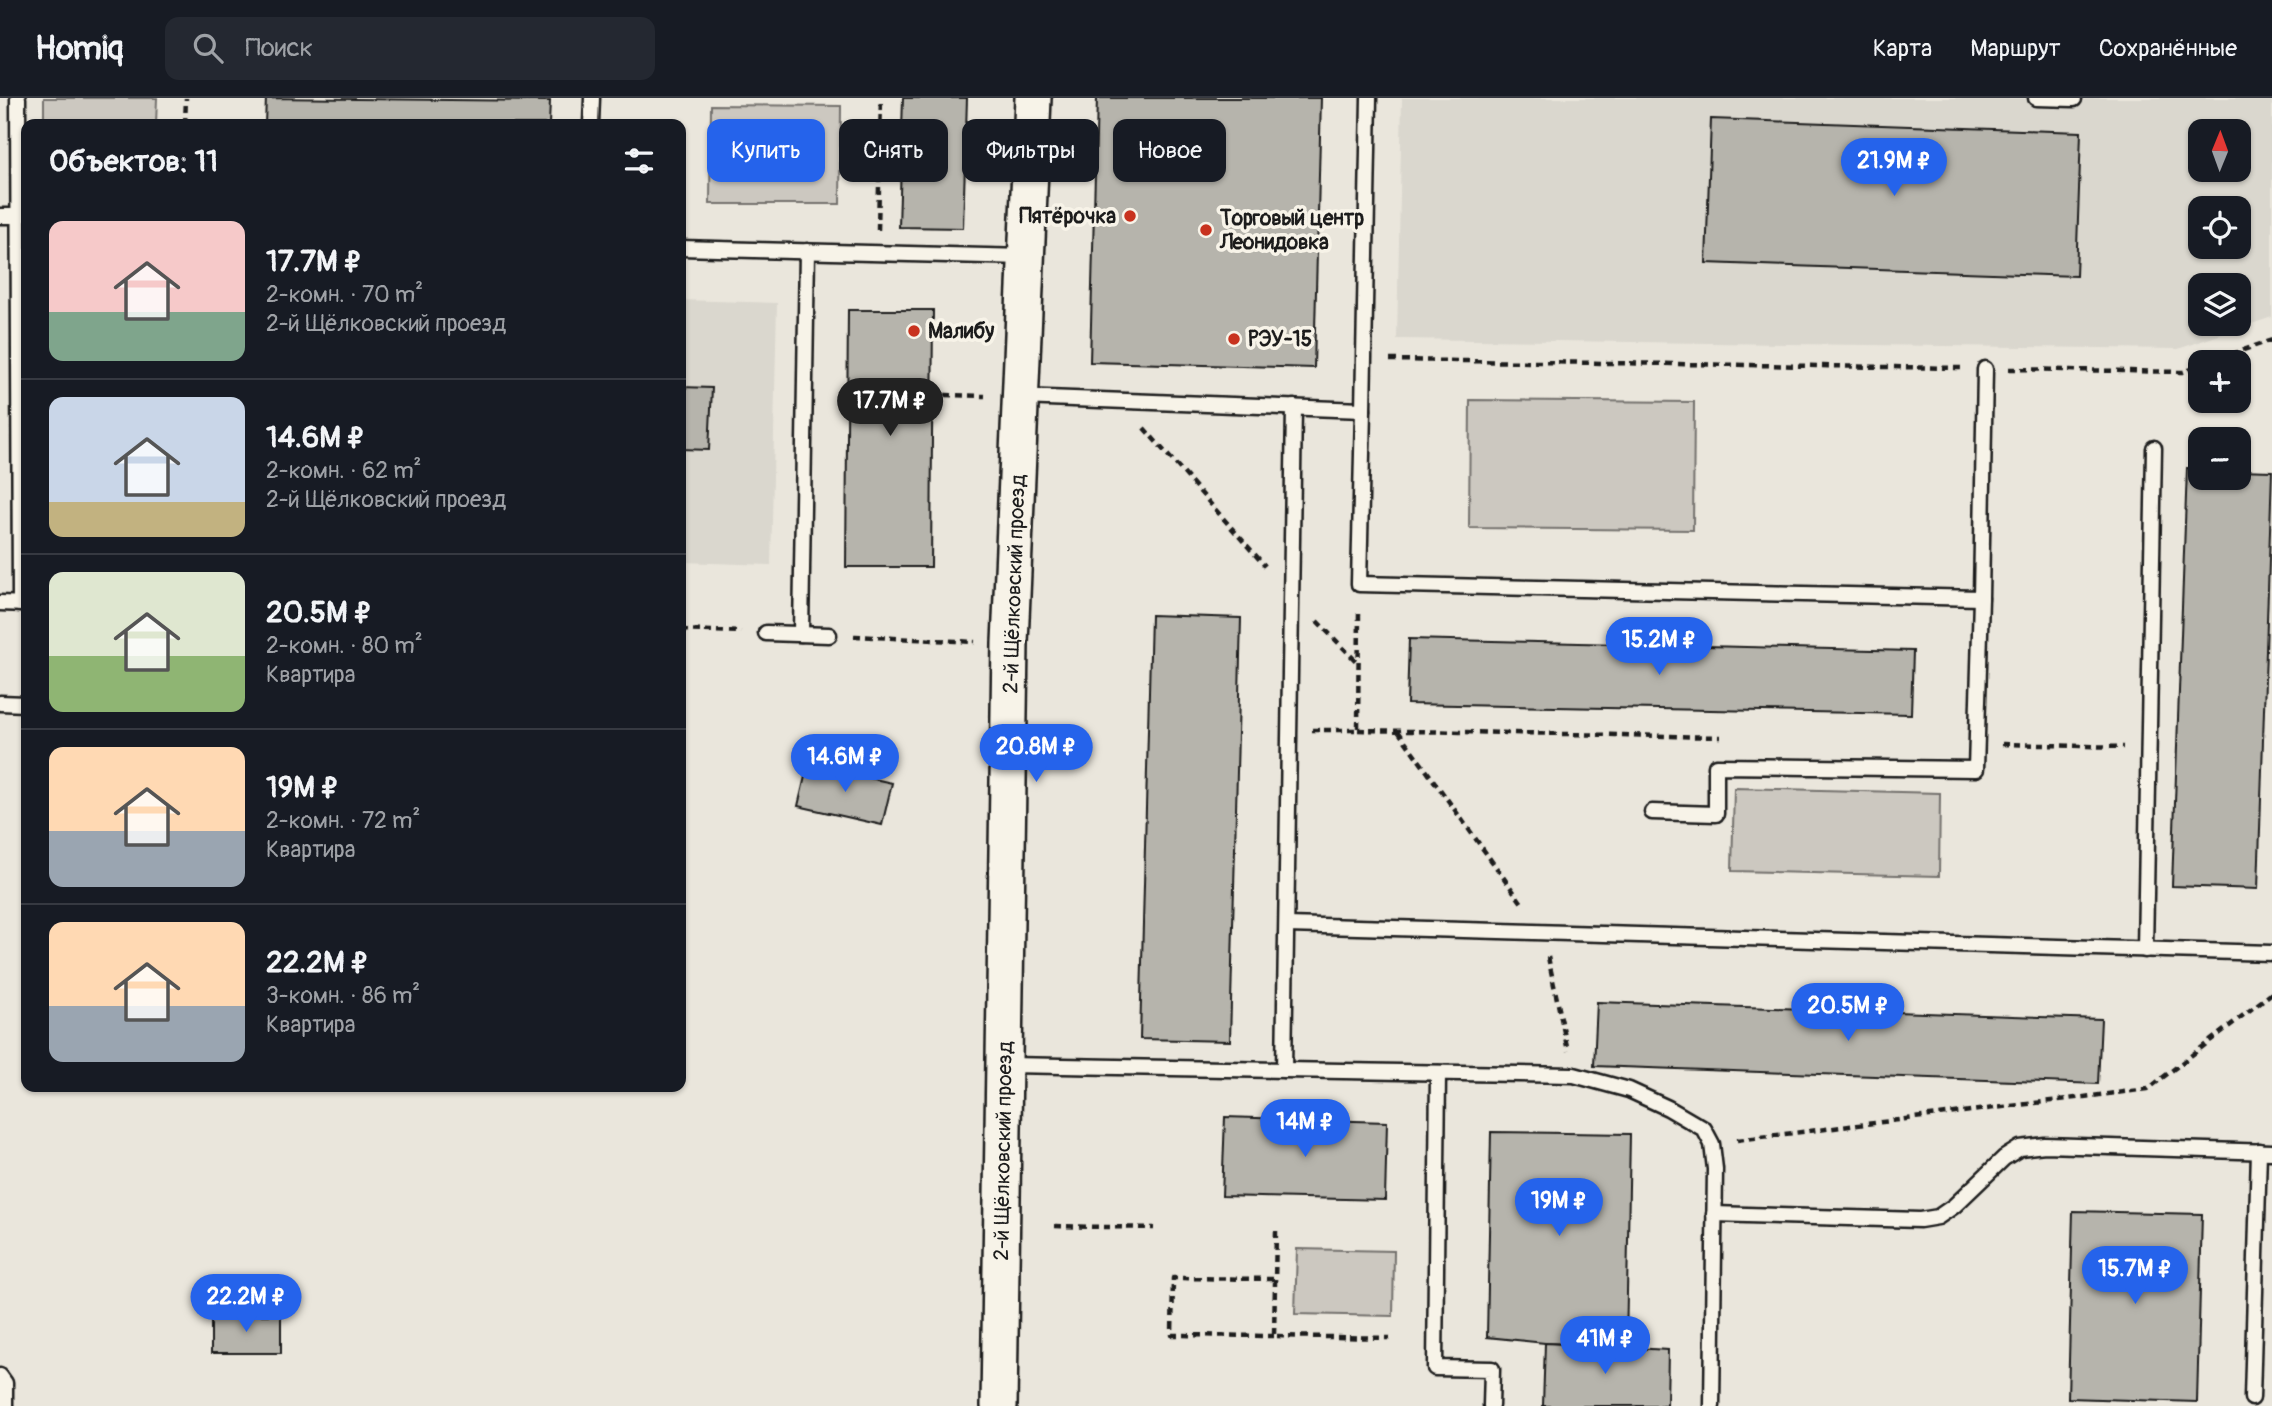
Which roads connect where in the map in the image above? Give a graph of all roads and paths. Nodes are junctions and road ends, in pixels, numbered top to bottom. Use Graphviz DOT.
graph roads {
  1 [pos="18,98"];
  2 [pos="186,98"];
  3 [pos="592,98"];
  4 [pos="881,98"];
  5 [pos="1033,98"];
  6 [pos="1369,98"];
  7 [pos="2036,98"];
  8 [pos="2074,99"];
  9 [pos="185,119"];
  10 [pos="591,119"];
  11 [pos="0,216"];
  12 [pos="18,216"];
  13 [pos="686,248"];
  14 [pos="807,251"];
  15 [pos="877,253"];
  16 [pos="1026,257"];
  17 [pos="2272,340"];
  18 [pos="2243,350"];
  19 [pos="1364,359"];
  20 [pos="1985,369"];
  21 [pos="2188,370"];
  22 [pos="1020,397"];
  23 [pos="1121,401"];
  24 [pos="1294,407"];
  25 [pos="1363,410"];
  26 [pos="2154,448"];
  27 [pos="21,449"];
  28 [pos="1359,584"];
  29 [pos="1292,596"];
  30 [pos="1981,598"];
  31 [pos="0,603"];
  32 [pos="21,604"];
  33 [pos="686,630"];
  34 [pos="766,633"];
  35 [pos="801,634"];
  36 [pos="829,635"];
  37 [pos="1010,643"];
  38 [pos="1359,664"];
  39 [pos="0,704"];
  40 [pos="21,704"];
  41 [pos="1290,730"];
  42 [pos="1358,730"];
  43 [pos="1398,730"];
  44 [pos="1729,738"];
  45 [pos="1977,743"];
  46 [pos="2148,747"];
  47 [pos="1651,812"];
  48 [pos="1287,925"];
  49 [pos="1543,932"];
  50 [pos="2145,950"];
  51 [pos="2272,953"];
  52 [pos="2272,993"];
  53 [pos="1004,1065"];
  54 [pos="1284,1070"];
  55 [pos="1438,1073"];
  56 [pos="1574,1075"];
  57 [pos="1712,1144"];
  58 [pos="2265,1152"];
  59 [pos="1714,1214"];
  60 [pos="1055,1226"];
  61 [pos="1154,1228"];
  62 [pos="1276,1231"];
  63 [pos="1275,1279"];
  64 [pos="1274,1336"];
  65 [pos="1390,1338"];
  66 [pos="0,1376"];
  67 [pos="2252,1398"];
  68 [pos="5,1406"];
  69 [pos="999,1406"];
  70 [pos="1491,1406"];
  71 [pos="1712,1406"];
  1 -- 12 [label="lane"];
  2 -- 9 [label="path"];
  3 -- 10 [label="lane"];
  4 -- 15 [label="path"];
  5 -- 16 [label="street, 2-й Щёлковский проезд"];
  6 -- 19 [label="lane"];
  7 -- 8 [label="lane"];
  11 -- 12 [label="lane"];
  12 -- 27 [label="lane"];
  13 -- 14 [label="lane"];
  14 -- 15 [label="lane"];
  14 -- 35 [label="lane"];
  15 -- 16 [label="lane"];
  16 -- 22 [label="street, 2-й Щёлковский проезд"];
  17 -- 18 [label="path"];
  19 -- 20 [label="path"];
  19 -- 25 [label="lane"];
  20 -- 21 [label="path"];
  20 -- 30 [label="lane"];
  22 -- 23 [label="lane"];
  22 -- 37 [label="street, 2-й Щёлковский проезд"];
  23 -- 24 [label="lane"];
  23 -- 29 [label="path"];
  24 -- 25 [label="lane"];
  24 -- 29 [label="lane"];
  25 -- 28 [label="lane"];
  26 -- 46 [label="lane"];
  28 -- 30 [label="lane"];
  28 -- 38 [label="path"];
  29 -- 38 [label="path"];
  29 -- 41 [label="lane"];
  30 -- 45 [label="lane"];
  31 -- 32 [label="lane"];
  33 -- 34 [label="path"];
  34 -- 35 [label="lane"];
  35 -- 36 [label="lane"];
  36 -- 37 [label="path"];
  37 -- 53 [label="street, 2-й Щёлковский проезд"];
  38 -- 42 [label="path"];
  39 -- 40 [label="lane"];
  41 -- 42 [label="path"];
  41 -- 48 [label="lane"];
  42 -- 43 [label="path"];
  43 -- 44 [label="path"];
  43 -- 49 [label="path"];
  45 -- 46 [label="path"];
  45 -- 47 [label="lane"];
  46 -- 50 [label="lane"];
  48 -- 49 [label="lane"];
  48 -- 54 [label="lane"];
  49 -- 50 [label="lane"];
  49 -- 56 [label="path"];
  50 -- 51 [label="lane"];
  52 -- 57 [label="path"];
  53 -- 54 [label="lane"];
  53 -- 69 [label="street, 2-й Щёлковский проезд"];
  54 -- 55 [label="lane"];
  55 -- 56 [label="lane"];
  55 -- 70 [label="lane"];
  56 -- 57 [label="lane"];
  57 -- 59 [label="lane"];
  58 -- 59 [label="lane"];
  58 -- 67 [label="lane"];
  59 -- 71 [label="lane"];
  60 -- 61 [label="path"];
  62 -- 63 [label="path"];
  63 -- 64 [label="path"];
  63 -- 64 [label="path"];
  64 -- 65 [label="path"];
  66 -- 68 [label="lane"];
}
